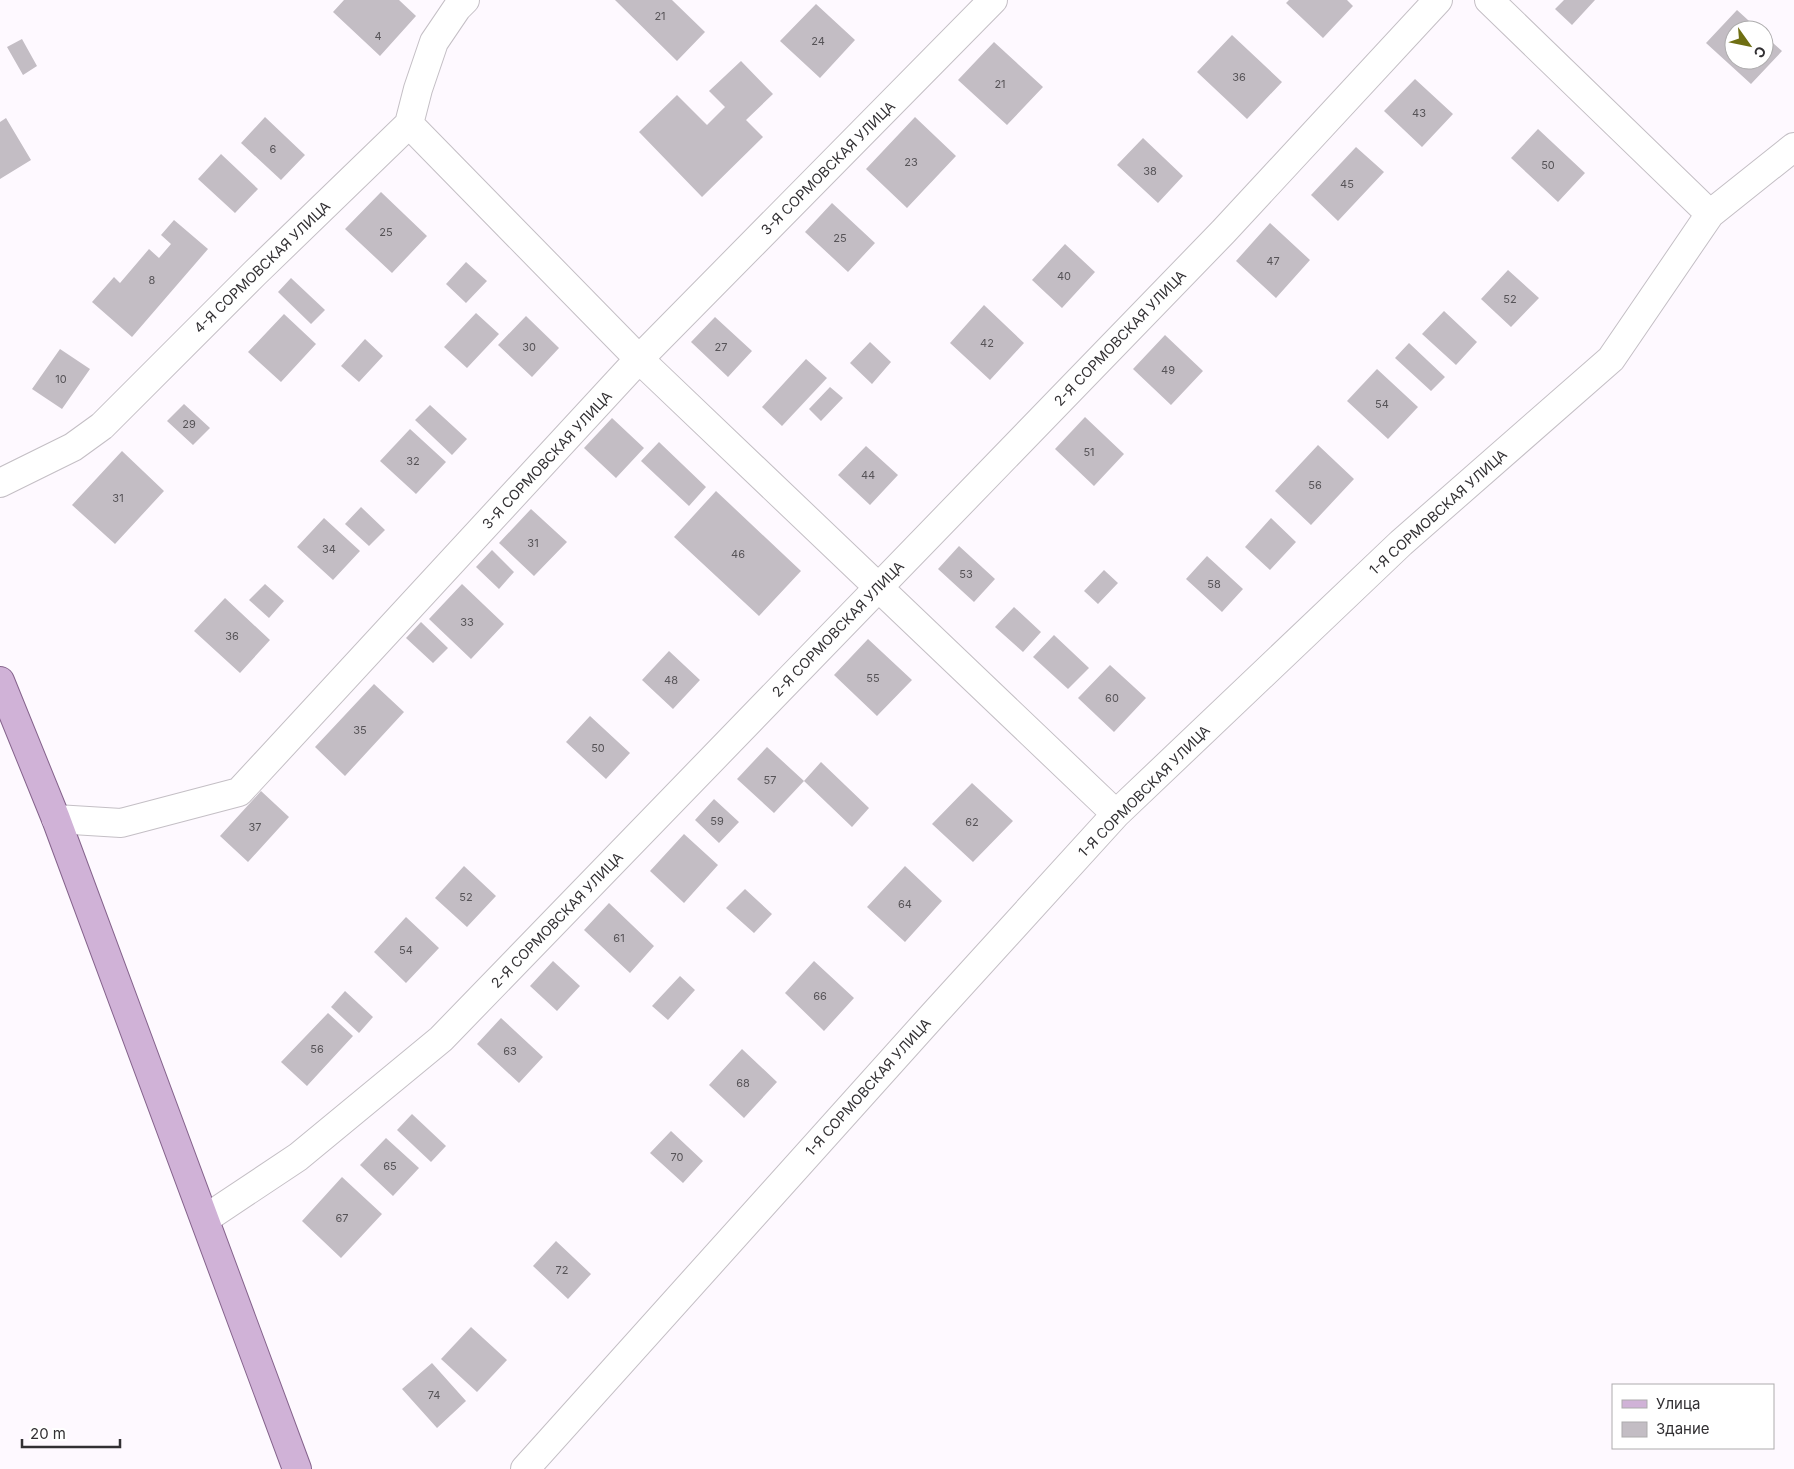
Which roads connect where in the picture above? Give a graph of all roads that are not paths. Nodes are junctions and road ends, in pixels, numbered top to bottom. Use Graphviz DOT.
graph roads {
  1 [pos="465,0"];
  2 [pos="993,0"];
  3 [pos="1438,0"];
  4 [pos="1489,0"];
  5 [pos="409,124"];
  6 [pos="1794,147"];
  7 [pos="1710,214"];
  8 [pos="640,359"];
  9 [pos="0,483"];
  10 [pos="878,588"];
  11 [pos="0,681"];
  12 [pos="1116,814"];
  13 [pos="56,818"];
  14 [pos="205,1219"];
  15 [pos="299,1468"];
  16 [pos="525,1469"];
  1 -- 5 [label="street"];
  2 -- 8 [label="street, 3-Я СОРМОВСКАЯ УЛИЦА"];
  3 -- 10 [label="street, 2-Я СОРМОВСКАЯ УЛИЦА"];
  4 -- 7 [label="street"];
  5 -- 8 [label="street"];
  5 -- 9 [label="street, 4-Я СОРМОВСКАЯ УЛИЦА"];
  6 -- 7 [label="street, 1-Я СОРМОВСКАЯ УЛИЦА"];
  7 -- 12 [label="street, 1-Я СОРМОВСКАЯ УЛИЦА"];
  8 -- 10 [label="street"];
  8 -- 13 [label="street, 3-Я СОРМОВСКАЯ УЛИЦА"];
  10 -- 12 [label="street"];
  10 -- 14 [label="street, 2-Я СОРМОВСКАЯ УЛИЦА"];
  11 -- 13 [label="main road"];
  12 -- 16 [label="street, 1-Я СОРМОВСКАЯ УЛИЦА"];
  13 -- 14 [label="main road"];
  14 -- 15 [label="main road"];
}
